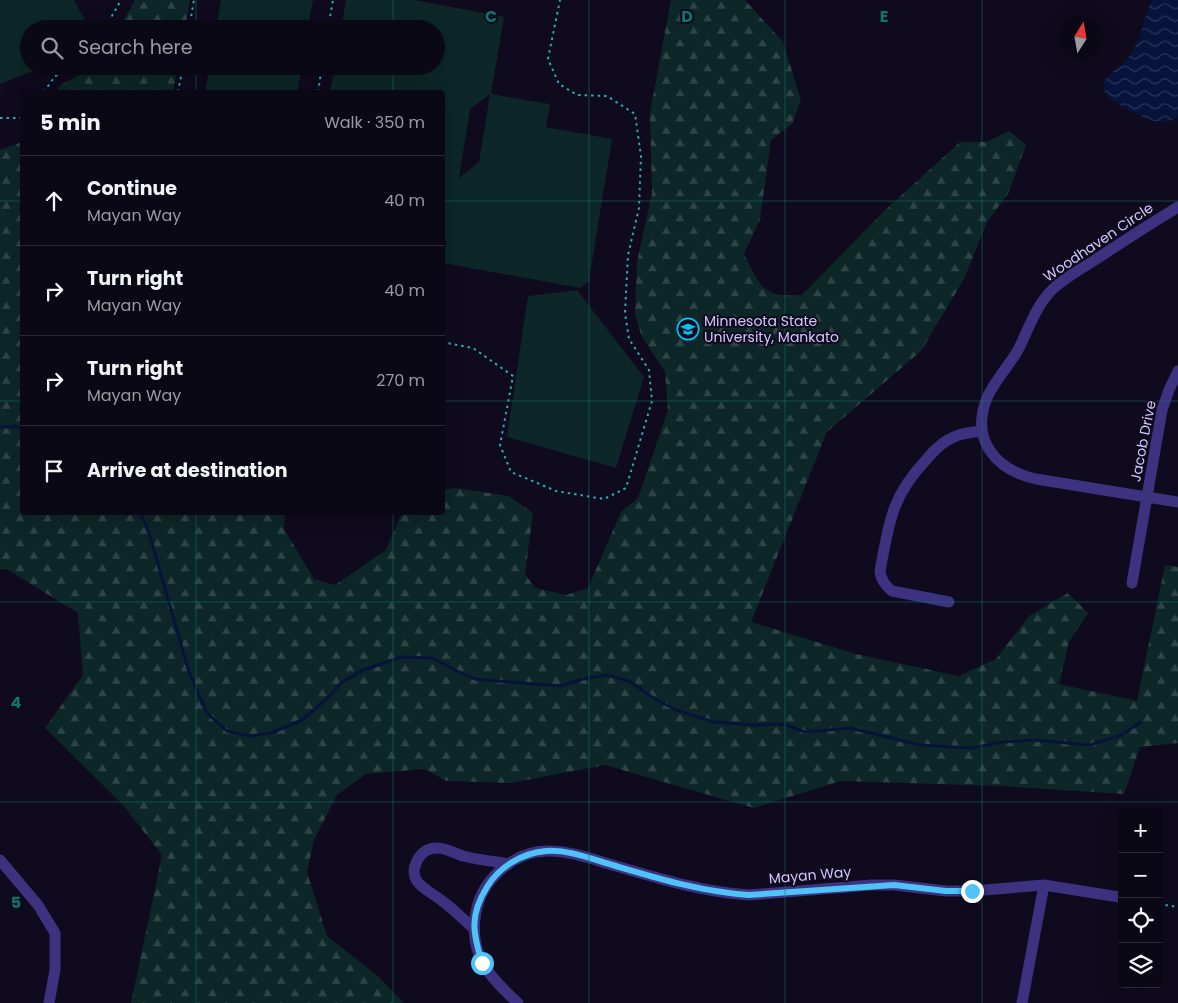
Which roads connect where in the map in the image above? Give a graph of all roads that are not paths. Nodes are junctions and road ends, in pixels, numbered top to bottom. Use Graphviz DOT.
graph roads {
  1 [pos="1178,206"];
  2 [pos="1178,372"];
  3 [pos="1173,391"];
  4 [pos="982,431"];
  5 [pos="1147,498"];
  6 [pos="1178,502"];
  7 [pos="1132,583"];
  8 [pos="949,602"];
  9 [pos="0,860"];
  10 [pos="509,864"];
  11 [pos="1044,885"];
  12 [pos="1118,897"];
  13 [pos="473,928"];
  14 [pos="49,1003"];
  15 [pos="518,1003"];
  16 [pos="1022,1003"];
  1 -- 4 [label="street, Woodhaven Circle"];
  2 -- 3 [label="street, Jacob Drive"];
  3 -- 5 [label="street, Jacob Drive"];
  4 -- 5 [label="street"];
  4 -- 8 [label="street"];
  5 -- 6 [label="street"];
  5 -- 7 [label="street, Jacob Drive"];
  9 -- 14 [label="street"];
  10 -- 11 [label="street, Mayan Way"];
  10 -- 13 [label="street, Mayan Way"];
  10 -- 13 [label="street"];
  11 -- 12 [label="street, Mayan Way"];
  11 -- 16 [label="street"];
  13 -- 15 [label="street, Mayan Way"];
}
